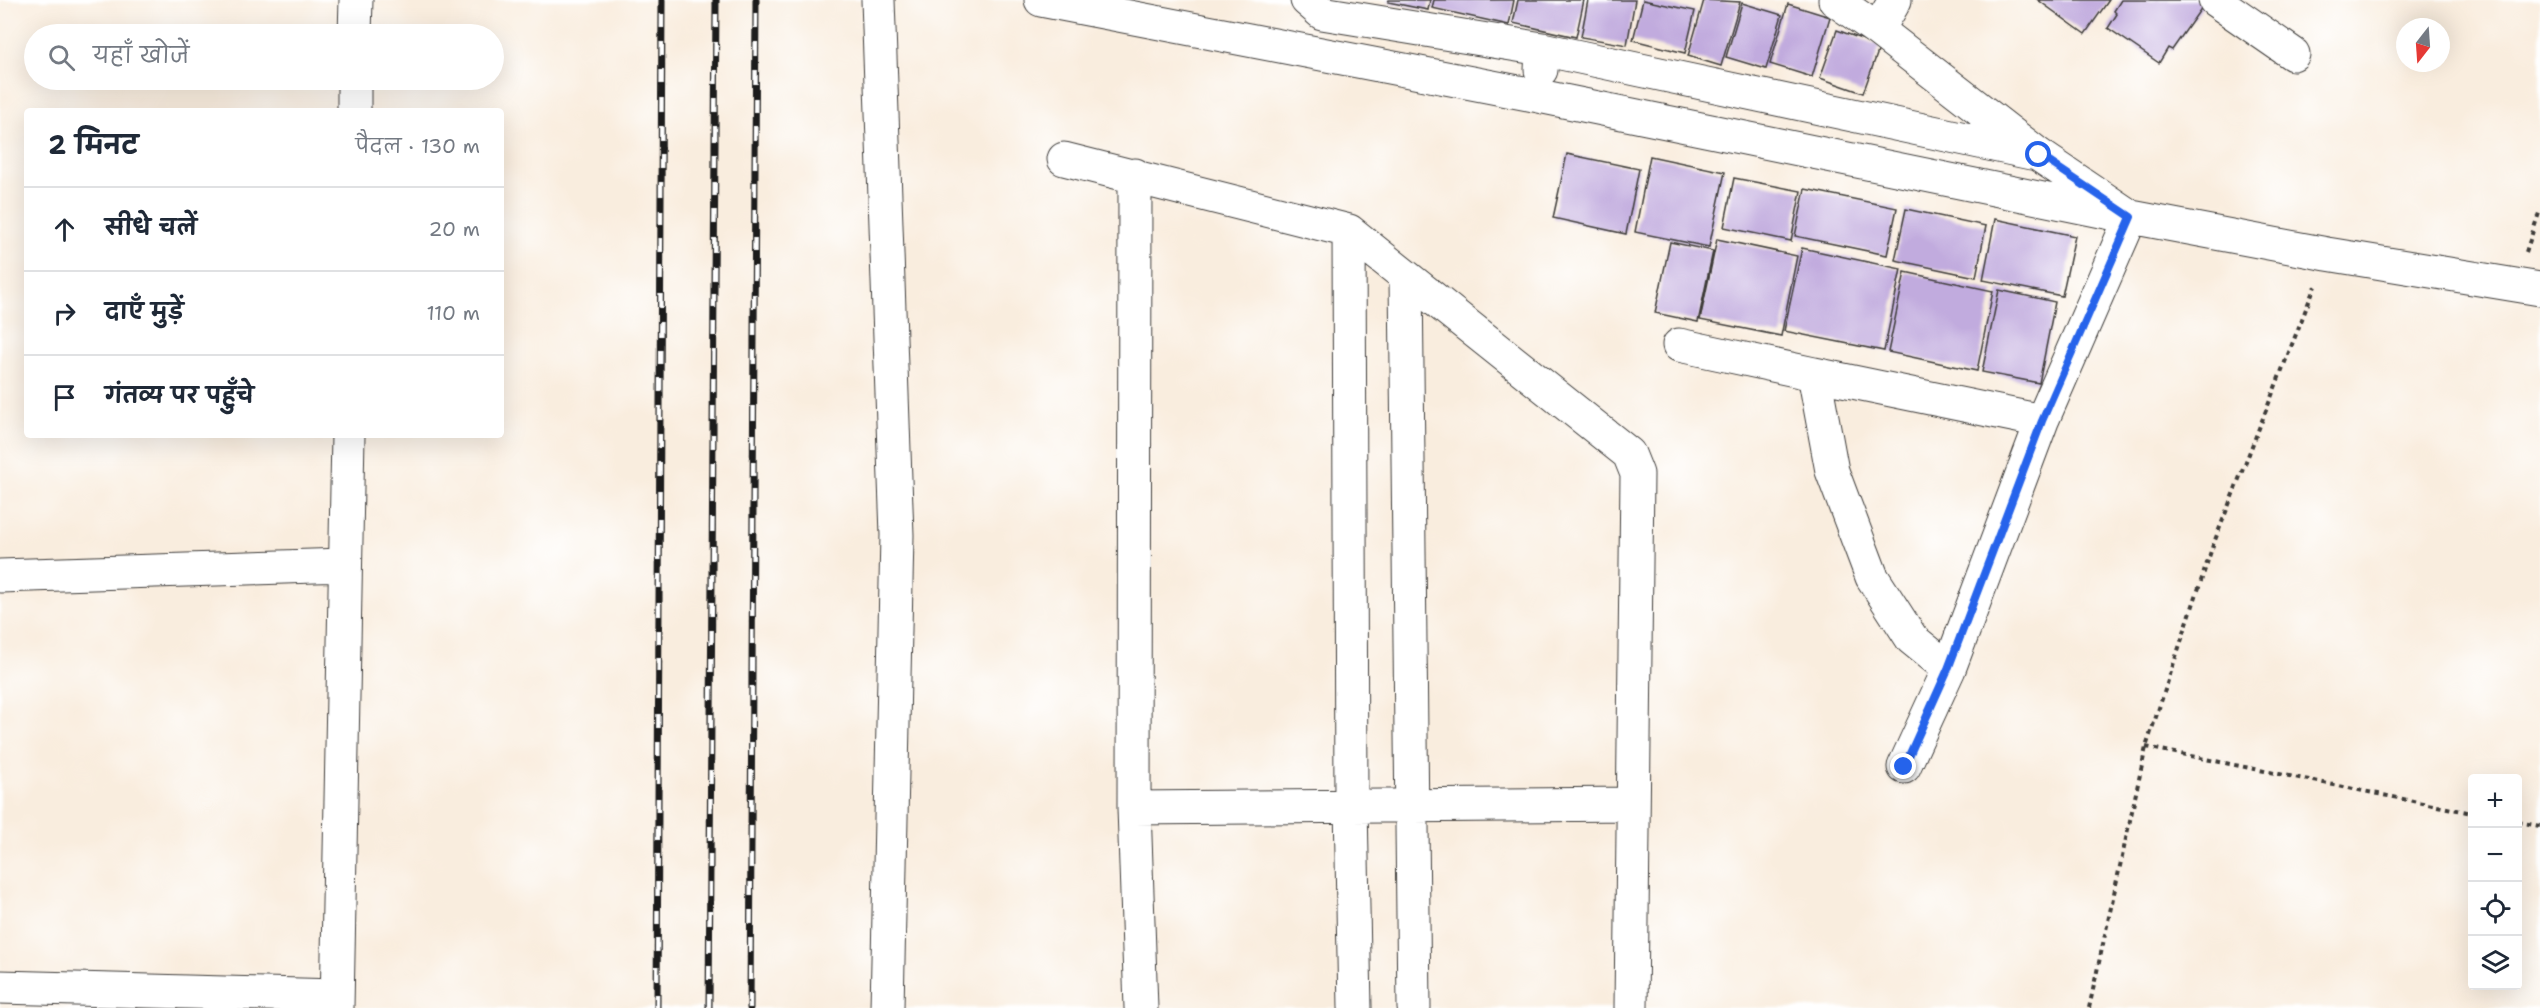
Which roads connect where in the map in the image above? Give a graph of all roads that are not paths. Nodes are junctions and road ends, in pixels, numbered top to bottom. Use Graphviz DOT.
graph roads {
  1 [pos="356,0"];
  2 [pos="878,0"];
  3 [pos="1041,0"];
  4 [pos="1307,0"];
  5 [pos="1835,0"];
  6 [pos="1895,0"];
  7 [pos="2215,0"];
  8 [pos="355,24"];
  9 [pos="1878,30"];
  10 [pos="1280,46"];
  11 [pos="1542,49"];
  12 [pos="2293,54"];
  13 [pos="354,90"];
  14 [pos="1539,96"];
  15 [pos="354,108"];
  16 [pos="2039,155"];
  17 [pos="1064,159"];
  18 [pos="1135,175"];
  19 [pos="2131,217"];
  20 [pos="1349,231"];
  21 [pos="1406,277"];
  22 [pos="2528,286"];
  23 [pos="1679,345"];
  24 [pos="1814,374"];
  25 [pos="2042,421"];
  26 [pos="348,438"];
  27 [pos="345,565"];
  28 [pos="0,576"];
  29 [pos="1948,669"];
  30 [pos="1904,767"];
  31 [pos="1632,804"];
  32 [pos="1351,806"];
  33 [pos="1410,806"];
  34 [pos="1134,808"];
  35 [pos="0,987"];
  36 [pos="337,1002"];
  37 [pos="887,1008"];
  38 [pos="1141,1008"];
  39 [pos="1355,1008"];
  40 [pos="1414,1008"];
  41 [pos="1631,1008"];
  1 -- 8 [label="street"];
  2 -- 37 [label="street"];
  3 -- 10 [label="street"];
  4 -- 10 [label="street"];
  4 -- 11 [label="street"];
  5 -- 9 [label="street"];
  6 -- 9 [label="street"];
  7 -- 12 [label="street"];
  9 -- 16 [label="street"];
  10 -- 14 [label="street"];
  11 -- 14 [label="street"];
  11 -- 16 [label="street"];
  13 -- 15 [label="street"];
  14 -- 19 [label="street"];
  16 -- 19 [label="street"];
  17 -- 18 [label="street"];
  18 -- 20 [label="street"];
  18 -- 34 [label="street"];
  19 -- 22 [label="street"];
  19 -- 25 [label="street"];
  20 -- 21 [label="street"];
  20 -- 32 [label="street"];
  21 -- 31 [label="street"];
  21 -- 33 [label="street"];
  23 -- 24 [label="street"];
  24 -- 25 [label="street"];
  24 -- 29 [label="street"];
  25 -- 29 [label="street"];
  26 -- 27 [label="street"];
  27 -- 28 [label="street"];
  27 -- 36 [label="street"];
  29 -- 30 [label="street"];
  31 -- 33 [label="street"];
  31 -- 41 [label="street"];
  32 -- 33 [label="street"];
  32 -- 34 [label="street"];
  32 -- 39 [label="street"];
  33 -- 40 [label="street"];
  34 -- 38 [label="street"];
  35 -- 36 [label="street"];
}
